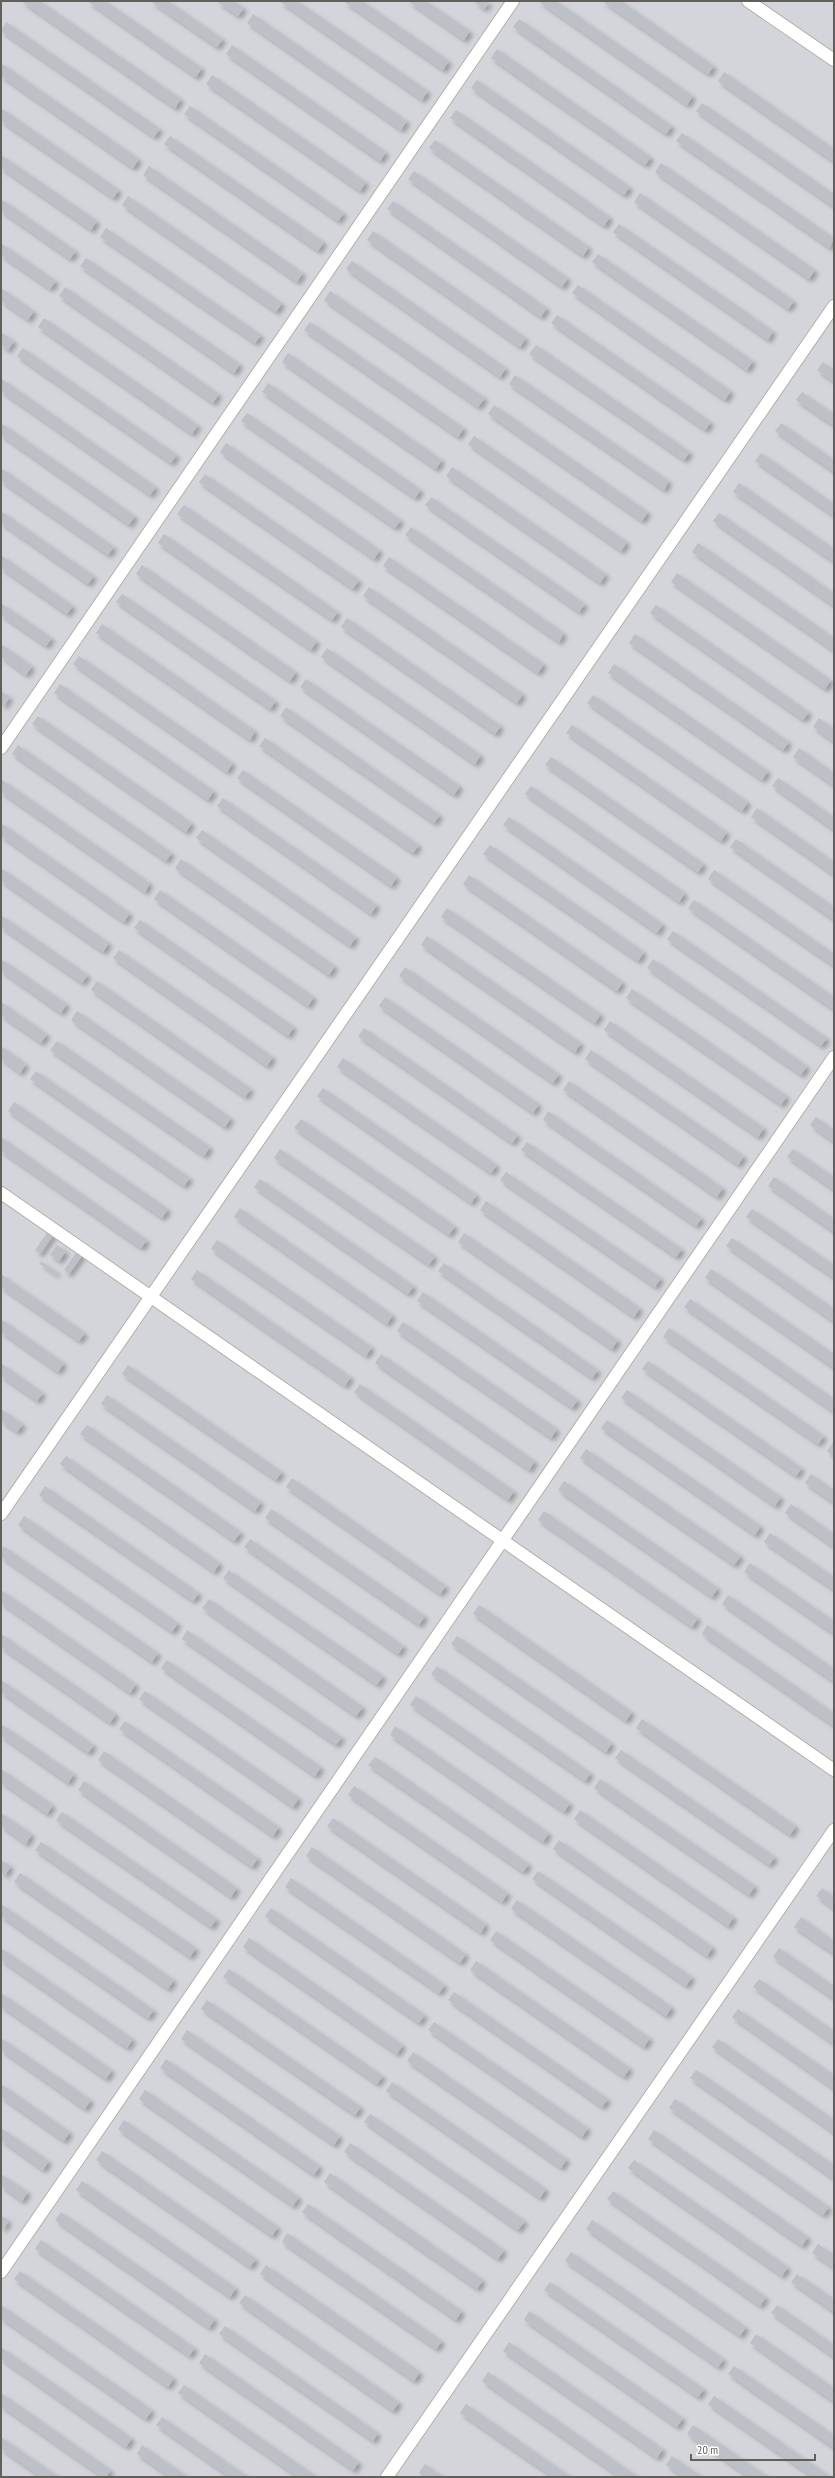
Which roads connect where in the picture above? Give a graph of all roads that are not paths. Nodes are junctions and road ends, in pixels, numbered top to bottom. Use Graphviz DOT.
graph roads {
  1 [pos="514,1"];
  2 [pos="748,1"];
  3 [pos="834,60"];
  4 [pos="834,306"];
  5 [pos="1,748"];
  6 [pos="834,1058"];
  7 [pos="1,1193"];
  8 [pos="151,1297"];
  9 [pos="1,1514"];
  10 [pos="503,1540"];
  11 [pos="834,1770"];
  12 [pos="834,1830"];
  13 [pos="1,2272"];
  14 [pos="387,2477"];
  1 -- 5 [label="lane"];
  2 -- 3 [label="lane"];
  4 -- 8 [label="lane"];
  6 -- 10 [label="lane"];
  7 -- 8 [label="lane"];
  8 -- 9 [label="lane"];
  8 -- 10 [label="lane"];
  10 -- 11 [label="lane"];
  10 -- 13 [label="lane"];
  12 -- 14 [label="lane"];
}
